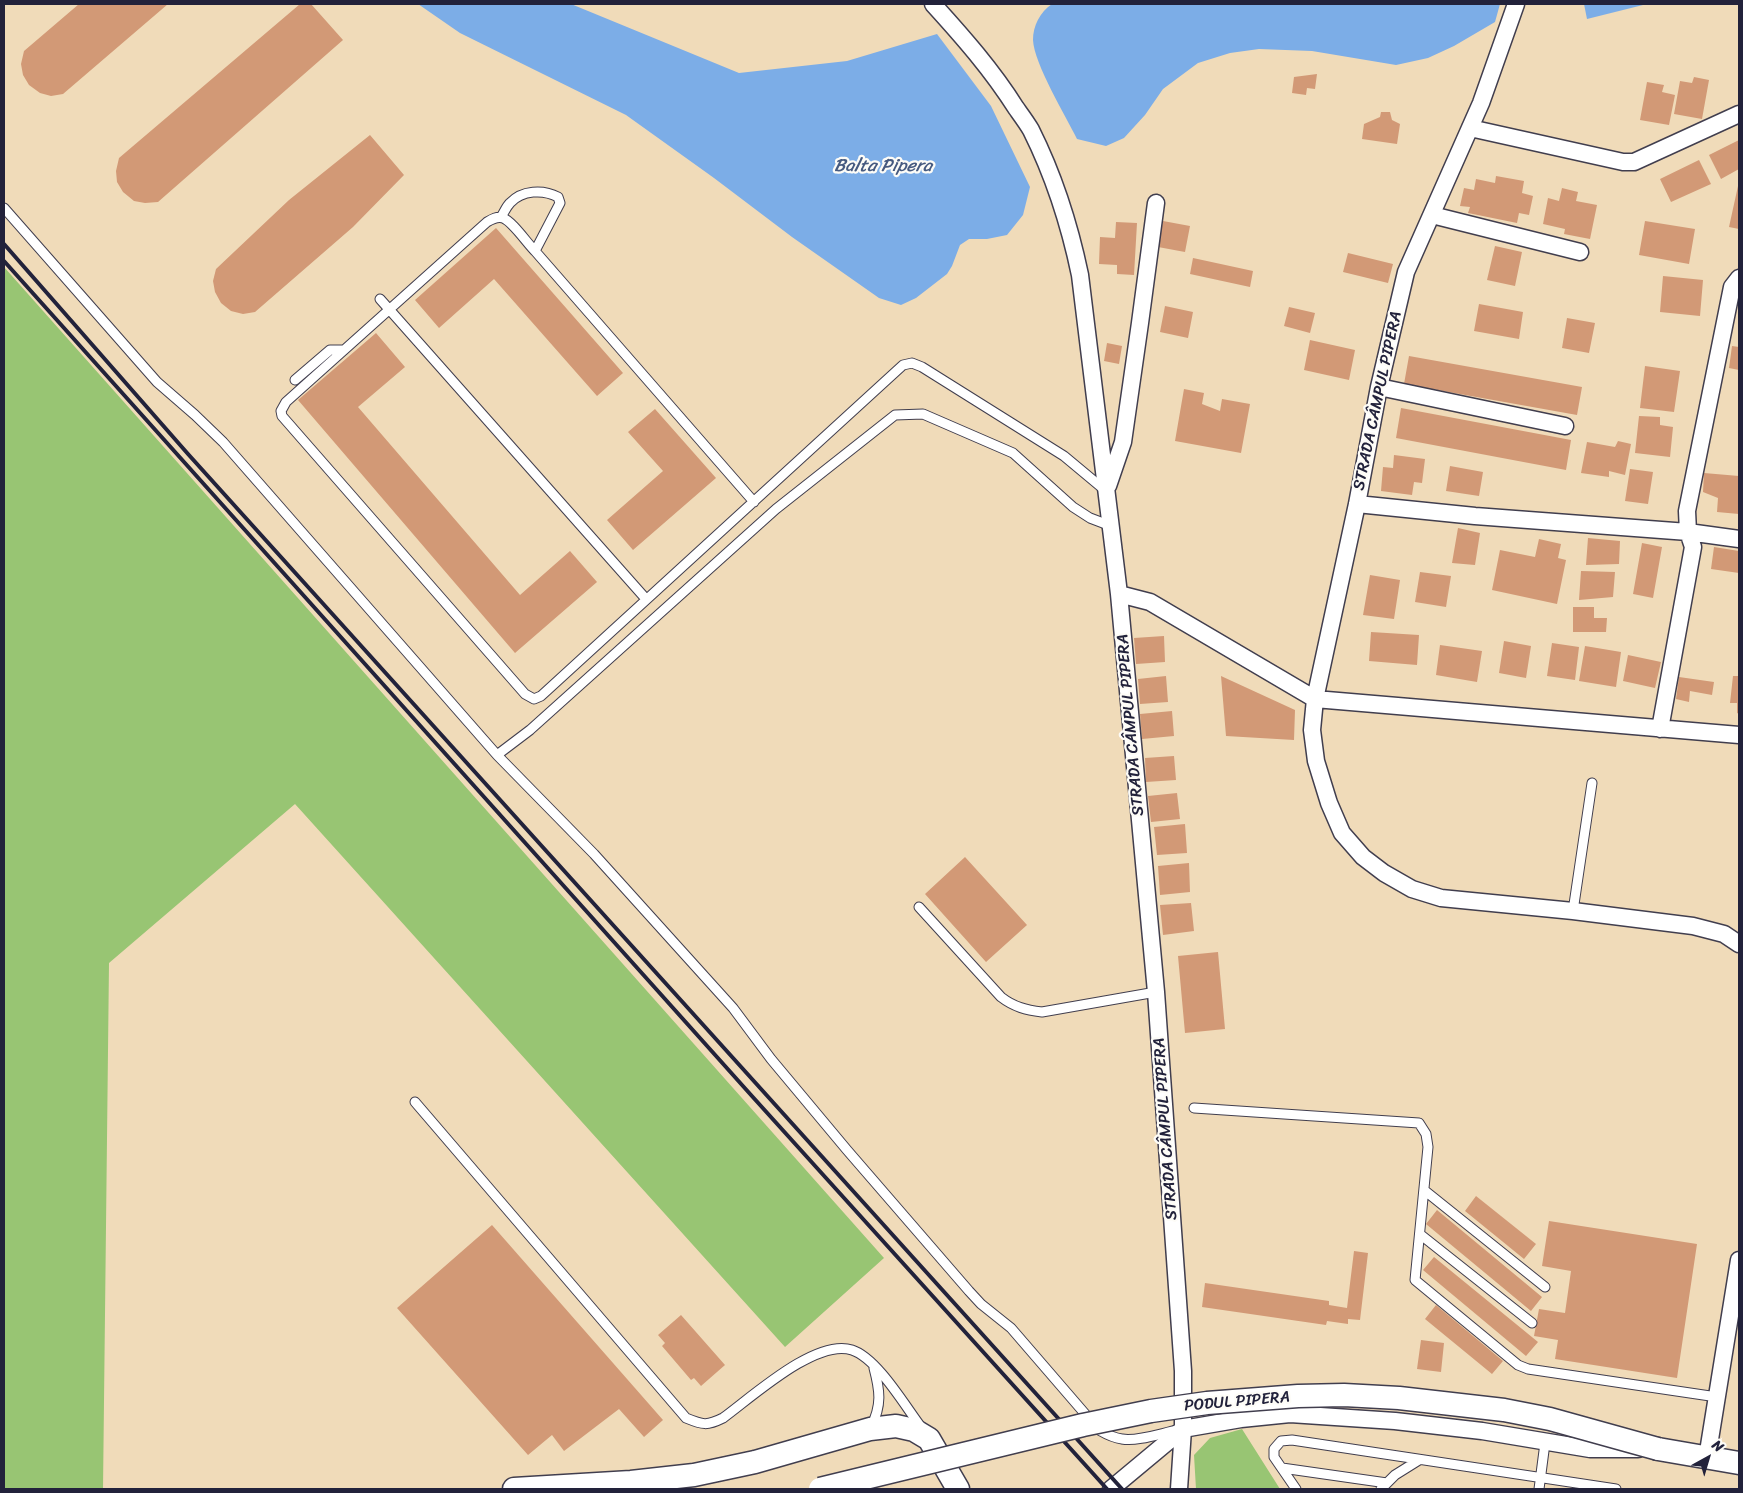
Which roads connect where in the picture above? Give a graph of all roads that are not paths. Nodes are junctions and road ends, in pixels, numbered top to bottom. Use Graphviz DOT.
graph roads {
  1 [pos="933,4"];
  2 [pos="1516,4"];
  3 [pos="1739,114"];
  4 [pos="1470,128"];
  5 [pos="1156,202"];
  6 [pos="4,208"];
  7 [pos="1432,214"];
  8 [pos="501,217"];
  9 [pos="535,251"];
  10 [pos="1580,252"];
  11 [pos="1739,278"];
  12 [pos="380,299"];
  13 [pos="390,309"];
  14 [pos="344,350"];
  15 [pos="295,380"];
  16 [pos="1379,387"];
  17 [pos="1565,426"];
  18 [pos="1107,491"];
  19 [pos="754,502"];
  20 [pos="1357,504"];
  21 [pos="1111,526"];
  22 [pos="1688,532"];
  23 [pos="1739,539"];
  24 [pos="1119,594"];
  25 [pos="646,599"];
  26 [pos="1316,700"];
  27 [pos="1660,729"];
  28 [pos="1739,735"];
  29 [pos="497,755"];
  30 [pos="1592,783"];
  31 [pos="919,907"];
  32 [pos="1573,911"];
  33 [pos="1739,944"];
  34 [pos="1156,992"];
  35 [pos="415,1102"];
  36 [pos="1194,1108"];
  37 [pos="1424,1190"];
  38 [pos="1420,1235"];
  39 [pos="1739,1260"];
  40 [pos="1545,1287"];
  41 [pos="1532,1323"];
  42 [pos="873,1365"];
  43 [pos="1717,1397"];
  44 [pos="870,1429"];
  45 [pos="1183,1429"];
  46 [pos="929,1439"];
  47 [pos="1545,1442"];
  48 [pos="1658,1449"];
  49 [pos="1707,1458"];
  50 [pos="1419,1460"];
  51 [pos="1739,1463"];
  52 [pos="1282,1468"];
  53 [pos="1541,1477"];
  54 [pos="1384,1486"];
  55 [pos="1575,1486"];
  56 [pos="514,1489"];
  57 [pos="820,1489"];
  58 [pos="958,1489"];
  59 [pos="1111,1489"];
  60 [pos="1179,1489"];
  61 [pos="1296,1489"];
  62 [pos="1539,1489"];
  63 [pos="1616,1489"];
  1 -- 18 [label="street, STRADA CÂMPUL PIPERA"];
  2 -- 4 [label="street, STRADA CÂMPUL PIPERA"];
  3 -- 4 [label="street"];
  4 -- 7 [label="street, STRADA CÂMPUL PIPERA"];
  5 -- 18 [label="street"];
  6 -- 29 [label="lane"];
  7 -- 10 [label="street"];
  7 -- 16 [label="street, STRADA CÂMPUL PIPERA"];
  8 -- 9 [label="lane"];
  8 -- 9 [label="lane"];
  8 -- 13 [label="lane"];
  9 -- 19 [label="lane"];
  11 -- 22 [label="street"];
  12 -- 13 [label="lane"];
  13 -- 14 [label="lane"];
  13 -- 25 [label="lane"];
  14 -- 15 [label="lane"];
  14 -- 25 [label="lane"];
  16 -- 17 [label="street"];
  16 -- 20 [label="street, STRADA CÂMPUL PIPERA"];
  18 -- 19 [label="lane"];
  18 -- 21 [label="street, STRADA CÂMPUL PIPERA"];
  19 -- 25 [label="lane"];
  20 -- 22 [label="street"];
  20 -- 26 [label="street, STRADA CÂMPUL PIPERA"];
  21 -- 24 [label="street, STRADA CÂMPUL PIPERA"];
  21 -- 29 [label="lane"];
  22 -- 23 [label="street"];
  22 -- 27 [label="street"];
  24 -- 26 [label="street"];
  24 -- 34 [label="street, STRADA CÂMPUL PIPERA"];
  26 -- 27 [label="street"];
  26 -- 32 [label="street, STRADA CÂMPUL PIPERA"];
  27 -- 28 [label="street"];
  29 -- 45 [label="lane"];
  30 -- 32 [label="lane"];
  31 -- 34 [label="lane"];
  32 -- 33 [label="street, STRADA CÂMPUL PIPERA"];
  34 -- 45 [label="street, STRADA CÂMPUL PIPERA"];
  35 -- 42 [label="lane"];
  36 -- 37 [label="lane"];
  37 -- 38 [label="lane"];
  37 -- 40 [label="lane"];
  38 -- 41 [label="lane"];
  38 -- 43 [label="lane"];
  39 -- 43 [label="street"];
  42 -- 44 [label="lane"];
  42 -- 46 [label="lane"];
  43 -- 49 [label="street"];
  44 -- 46 [label="main road"];
  44 -- 56 [label="main road"];
  45 -- 47 [label="street"];
  45 -- 59 [label="street"];
  45 -- 60 [label="street, STRADA CÂMPUL PIPERA"];
  46 -- 58 [label="main road"];
  47 -- 48 [label="street"];
  47 -- 53 [label="lane"];
  48 -- 49 [label="main road, PODUL PIPERA"];
  48 -- 57 [label="main road, PODUL PIPERA, bridge"];
  49 -- 51 [label="main road, PODUL PIPERA"];
  50 -- 52 [label="lane"];
  50 -- 53 [label="lane"];
  50 -- 54 [label="lane"];
  52 -- 54 [label="lane"];
  52 -- 61 [label="lane"];
  53 -- 55 [label="lane"];
  53 -- 62 [label="lane"];
  55 -- 63 [label="lane"];
}
